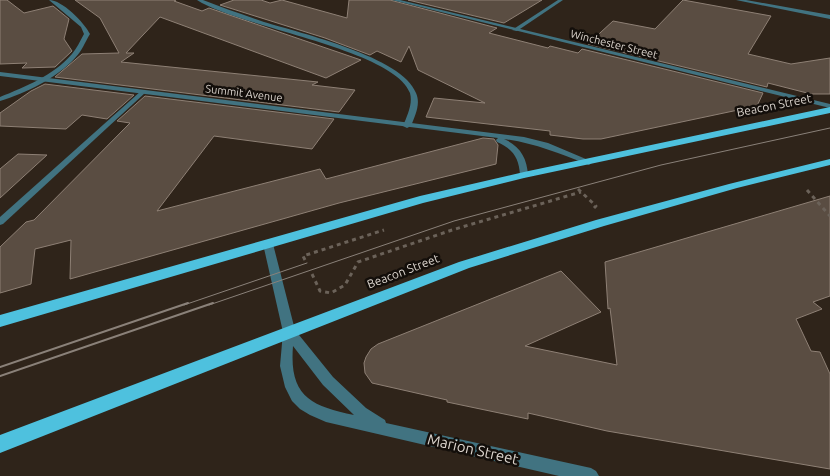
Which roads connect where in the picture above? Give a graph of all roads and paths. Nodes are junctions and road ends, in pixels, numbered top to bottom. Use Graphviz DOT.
graph roads {
  1 [pos="51,0"];
  2 [pos="199,0"];
  3 [pos="394,0"];
  4 [pos="561,0"];
  5 [pos="738,0"];
  6 [pos="830,17"];
  7 [pos="515,30"];
  8 [pos="0,74"];
  9 [pos="43,79"];
  10 [pos="143,92"];
  11 [pos="0,98"];
  12 [pos="830,106"];
  13 [pos="830,110"];
  14 [pos="407,126"];
  15 [pos="485,136"];
  16 [pos="589,162"];
  17 [pos="830,162"];
  18 [pos="524,175"];
  19 [pos="807,190"];
  20 [pos="592,209"];
  21 [pos="830,216"];
  22 [pos="0,222"];
  23 [pos="268,244"];
  24 [pos="312,274"];
  25 [pos="0,321"];
  26 [pos="289,332"];
  27 [pos="385,428"];
  28 [pos="0,444"];
  29 [pos="591,476"];
  1 -- 9 [label="street"];
  2 -- 14 [label="street"];
  3 -- 7 [label="street, Winchester Street"];
  4 -- 7 [label="street"];
  5 -- 6 [label="street"];
  7 -- 12 [label="street, Winchester Street"];
  8 -- 9 [label="street, Summit Avenue"];
  9 -- 10 [label="street, Summit Avenue"];
  9 -- 11 [label="street"];
  10 -- 14 [label="street, Summit Avenue"];
  10 -- 22 [label="street"];
  13 -- 16 [label="main road, Beacon Street"];
  14 -- 15 [label="street, Summit Avenue"];
  15 -- 16 [label="street, Summit Avenue"];
  15 -- 18 [label="street, Summit Avenue"];
  16 -- 18 [label="main road, Beacon Street"];
  17 -- 26 [label="main road, Beacon Street"];
  18 -- 23 [label="main road, Beacon Street"];
  19 -- 21 [label="path"];
  20 -- 24 [label="path"];
  23 -- 25 [label="main road, Beacon Street"];
  23 -- 26 [label="street, Marion Street"];
  26 -- 27 [label="street, Marion Street"];
  26 -- 27 [label="street, Marion Street"];
  26 -- 28 [label="main road, Beacon Street"];
  27 -- 29 [label="street, Marion Street"];
}
